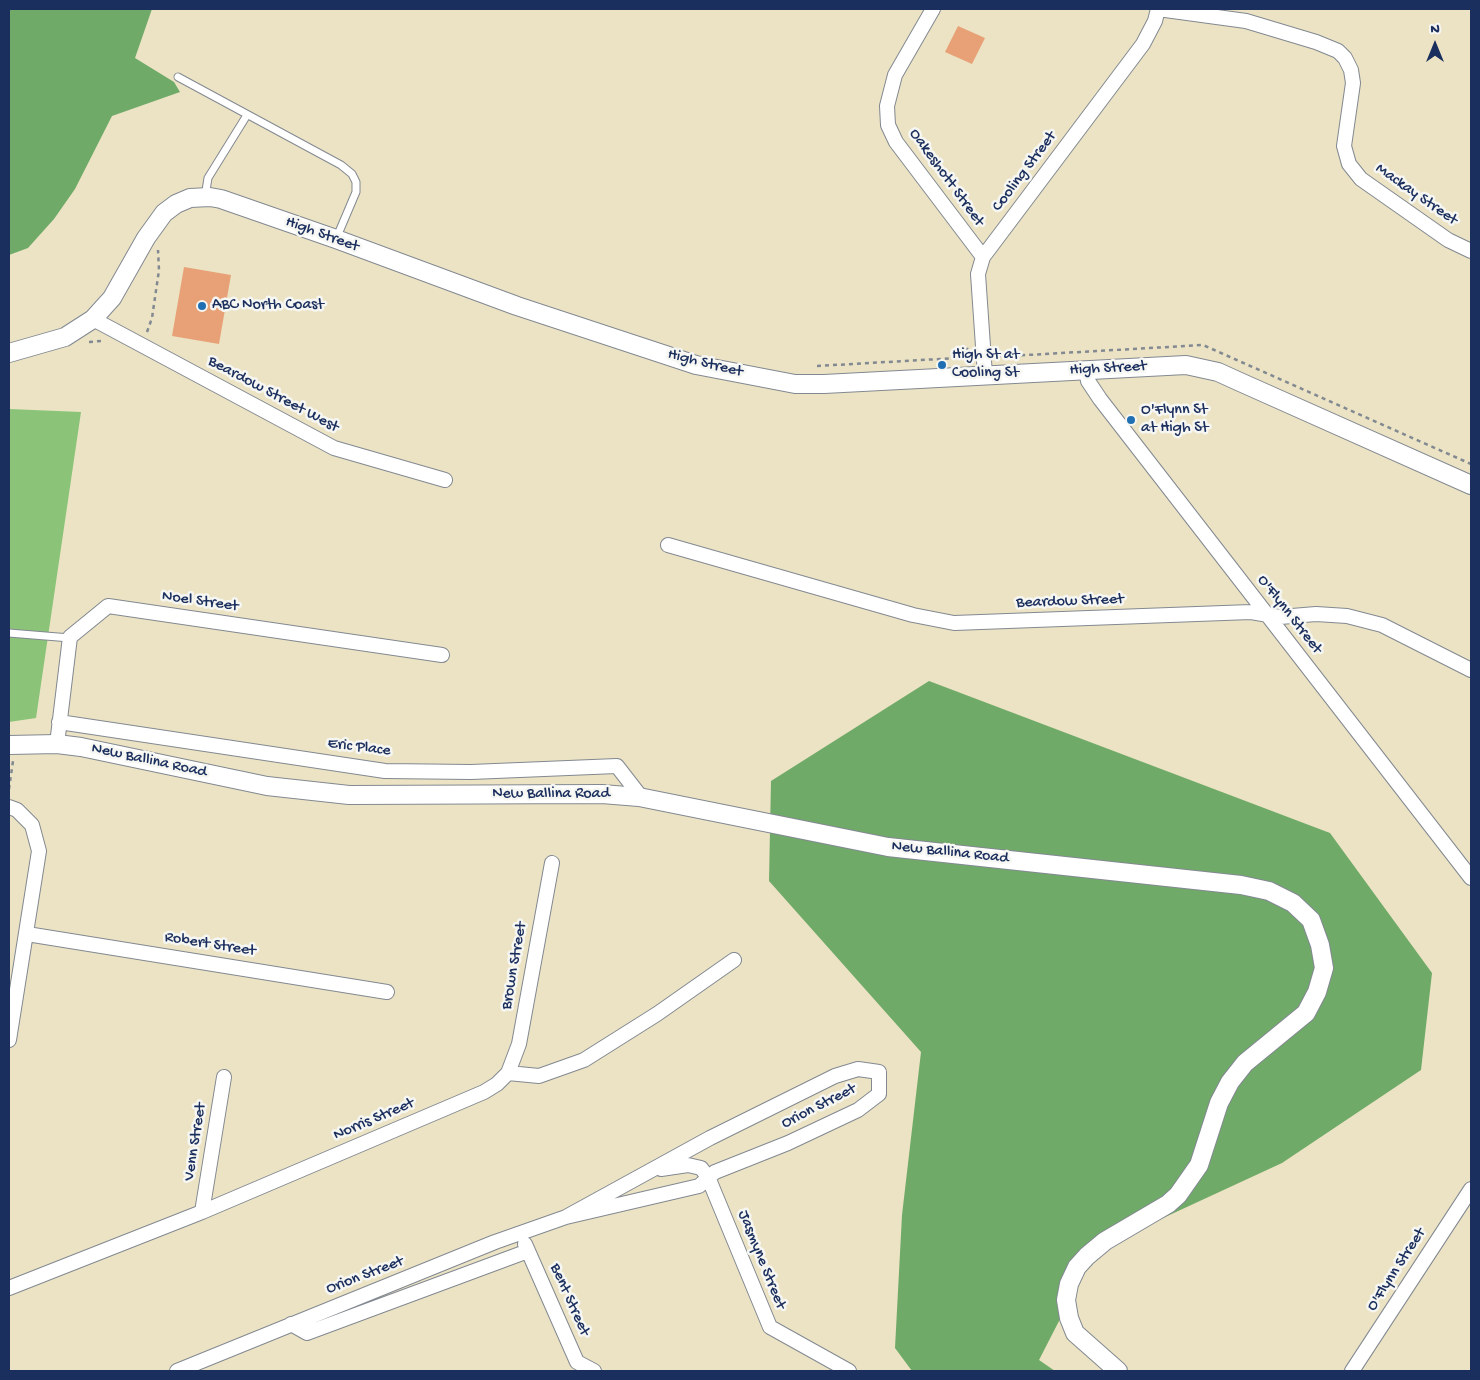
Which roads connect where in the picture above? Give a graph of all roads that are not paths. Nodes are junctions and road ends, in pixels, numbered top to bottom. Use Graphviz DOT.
graph roads {
  1 [pos="933,9"];
  2 [pos="1158,9"];
  3 [pos="178,78"];
  4 [pos="247,115"];
  5 [pos="205,197"];
  6 [pos="336,239"];
  7 [pos="1471,251"];
  8 [pos="983,257"];
  9 [pos="93,319"];
  10 [pos="9,353"];
  11 [pos="1086,370"];
  12 [pos="985,375"];
  13 [pos="445,480"];
  14 [pos="1471,486"];
  15 [pos="668,545"];
  16 [pos="1268,615"];
  17 [pos="9,633"];
  18 [pos="70,638"];
  19 [pos="442,655"];
  20 [pos="1471,670"];
  21 [pos="59,722"];
  22 [pos="57,744"];
  23 [pos="9,745"];
  24 [pos="641,798"];
  25 [pos="9,807"];
  26 [pos="552,863"];
  27 [pos="1471,878"];
  28 [pos="28,934"];
  29 [pos="734,960"];
  30 [pos="386,992"];
  31 [pos="9,1040"];
  32 [pos="508,1073"];
  33 [pos="224,1077"];
  34 [pos="655,1170"];
  35 [pos="708,1177"];
  36 [pos="1471,1188"];
  37 [pos="202,1212"];
  38 [pos="566,1217"];
  39 [pos="521,1234"];
  40 [pos="528,1251"];
  41 [pos="9,1288"];
  42 [pos="291,1324"];
  43 [pos="177,1371"];
  44 [pos="594,1371"];
  45 [pos="849,1371"];
  46 [pos="1118,1371"];
  47 [pos="1352,1371"];
  1 -- 8 [label="street, Oakeshott Street"];
  2 -- 7 [label="street, Mackay Street"];
  2 -- 8 [label="street, Cooling Street"];
  3 -- 4 [label="lane"];
  4 -- 5 [label="lane"];
  4 -- 6 [label="lane"];
  5 -- 6 [label="street, High Street"];
  5 -- 9 [label="street, High Street"];
  6 -- 12 [label="street, High Street"];
  8 -- 12 [label="street, Cooling Street"];
  9 -- 10 [label="street, High Street"];
  9 -- 13 [label="street, Beardow Street West"];
  11 -- 12 [label="street, High Street"];
  11 -- 14 [label="street, High Street"];
  11 -- 16 [label="street, O'Flynn Street"];
  15 -- 16 [label="street, Beardow Street"];
  16 -- 20 [label="street, Beardow Street"];
  16 -- 27 [label="street, O'Flynn Street"];
  17 -- 18 [label="lane"];
  18 -- 19 [label="street, Noel Street"];
  18 -- 21 [label="street"];
  21 -- 22 [label="street"];
  21 -- 24 [label="street, Eric Place"];
  22 -- 23 [label="street, New Ballina Road"];
  22 -- 24 [label="street, New Ballina Road"];
  24 -- 46 [label="street, New Ballina Road"];
  25 -- 28 [label="street"];
  26 -- 32 [label="street, Brown Street"];
  28 -- 30 [label="street, Robert Street"];
  28 -- 31 [label="street"];
  29 -- 32 [label="street"];
  32 -- 37 [label="street, Norris Street"];
  33 -- 37 [label="street, Venn Street"];
  34 -- 35 [label="street"];
  34 -- 35 [label="street, Orion Street"];
  34 -- 38 [label="street, Orion Street"];
  35 -- 38 [label="street, Orion Street"];
  35 -- 45 [label="street, Jasmyne Street"];
  36 -- 47 [label="street, O'Flynn Street"];
  37 -- 41 [label="street, Norris Street"];
  38 -- 39 [label="street, Orion Street"];
  39 -- 40 [label="street, Bent Street"];
  39 -- 42 [label="street, Orion Street"];
  40 -- 42 [label="street"];
  40 -- 44 [label="street, Bent Street"];
  42 -- 43 [label="street, Orion Street"];
}
